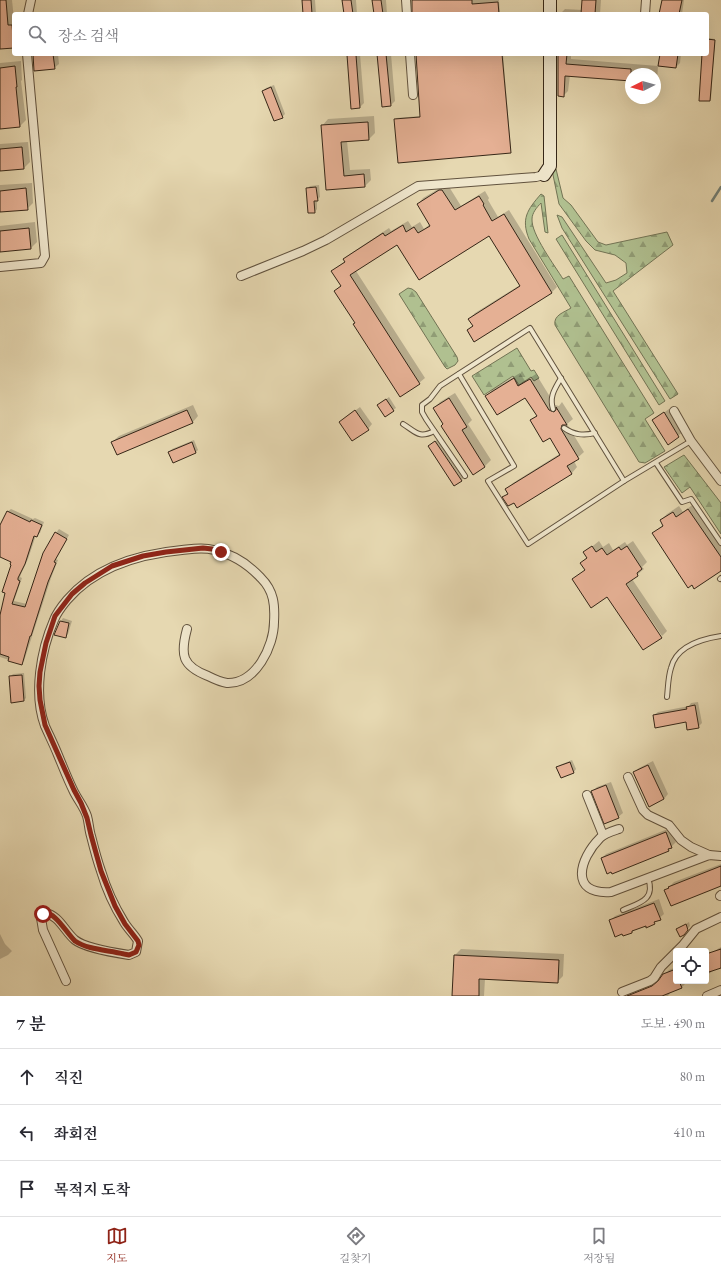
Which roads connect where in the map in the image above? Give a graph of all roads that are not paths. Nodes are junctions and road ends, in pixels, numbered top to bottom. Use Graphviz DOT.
graph roads {
  1 [pos="31,0"];
  2 [pos="406,0"];
  3 [pos="550,0"];
  4 [pos="646,0"];
  5 [pos="28,12"];
  6 [pos="407,12"];
  7 [pos="550,12"];
  8 [pos="644,12"];
  9 [pos="27,56"];
  10 [pos="410,56"];
  11 [pos="550,56"];
  12 [pos="413,95"];
  13 [pos="544,175"];
  14 [pos="0,267"];
  15 [pos="241,276"];
  16 [pos="459,374"];
  17 [pos="561,378"];
  18 [pos="552,408"];
  19 [pos="674,411"];
  20 [pos="403,424"];
  21 [pos="564,428"];
  22 [pos="434,431"];
  23 [pos="595,433"];
  24 [pos="691,441"];
  25 [pos="656,463"];
  26 [pos="465,476"];
  27 [pos="624,481"];
  28 [pos="721,481"];
  29 [pos="721,543"];
  30 [pos="187,629"];
  31 [pos="721,636"];
  32 [pos="667,697"];
  33 [pos="628,777"];
  34 [pos="587,794"];
  35 [pos="619,829"];
  36 [pos="603,836"];
  37 [pos="709,855"];
  38 [pos="721,856"];
  39 [pos="648,878"];
  40 [pos="623,910"];
  41 [pos="721,917"];
  42 [pos="680,948"];
  43 [pos="673,954"];
  44 [pos="66,981"];
  45 [pos="721,990"];
  46 [pos="622,992"];
  47 [pos="707,996"];
  1 -- 5 [label="street"];
  2 -- 6 [label="street"];
  3 -- 7 [label="street"];
  4 -- 8 [label="street"];
  9 -- 14 [label="street"];
  10 -- 12 [label="street"];
  11 -- 13 [label="street"];
  13 -- 15 [label="street"];
  16 -- 17 [label="lane"];
  16 -- 22 [label="lane"];
  16 -- 27 [label="lane"];
  17 -- 18 [label="lane"];
  17 -- 23 [label="lane"];
  19 -- 24 [label="street"];
  20 -- 22 [label="lane"];
  21 -- 23 [label="lane"];
  22 -- 26 [label="lane"];
  23 -- 27 [label="lane"];
  24 -- 25 [label="lane"];
  24 -- 28 [label="street"];
  25 -- 27 [label="lane"];
  25 -- 29 [label="lane"];
  30 -- 44 [label="street"];
  31 -- 32 [label="lane"];
  33 -- 37 [label="street"];
  34 -- 36 [label="street"];
  35 -- 36 [label="street"];
  36 -- 39 [label="street"];
  37 -- 38 [label="street"];
  37 -- 39 [label="street"];
  39 -- 40 [label="lane"];
  41 -- 42 [label="street"];
  43 -- 46 [label="street"];
  45 -- 47 [label="street"];
}
